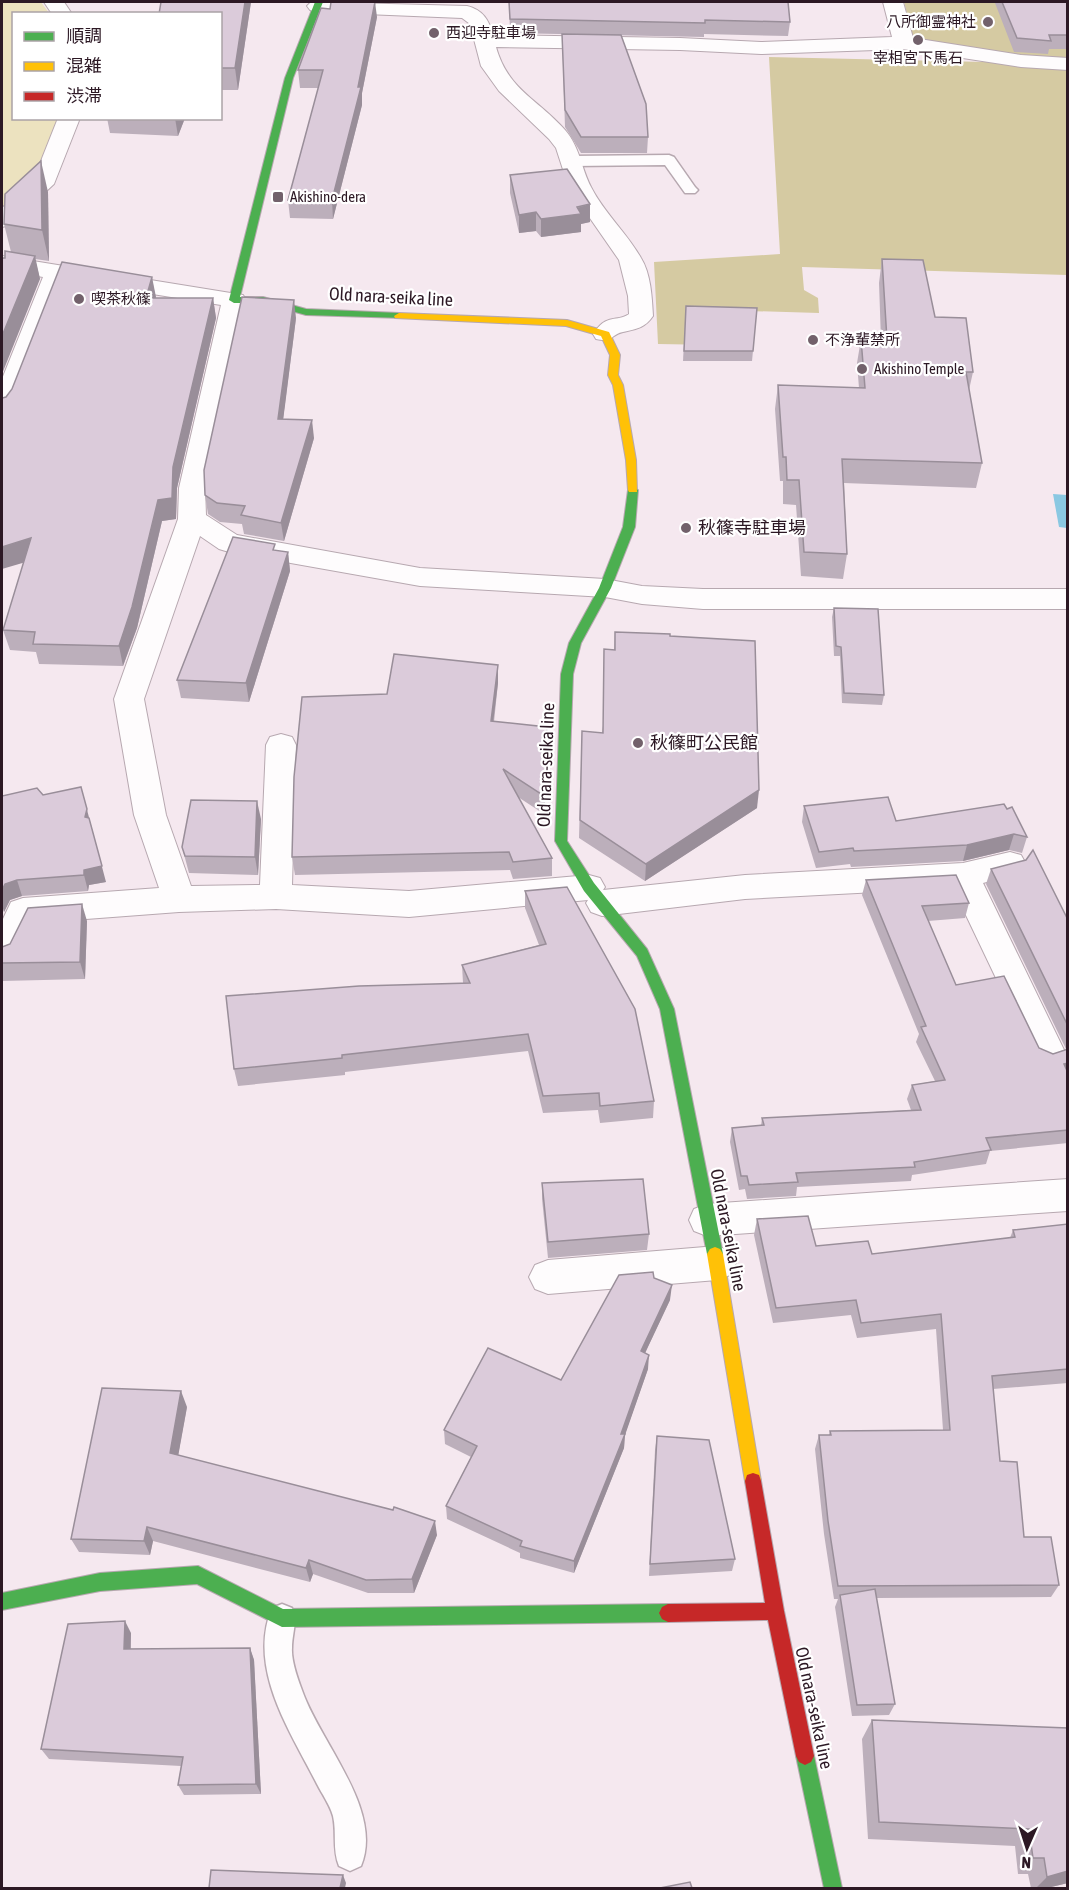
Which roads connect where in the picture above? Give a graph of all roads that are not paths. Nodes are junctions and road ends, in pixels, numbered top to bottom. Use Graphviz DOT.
graph roads {
  1 [pos="892,2"];
  2 [pos="318,4"];
  3 [pos="486,41"];
  4 [pos="904,43"];
  5 [pos="1068,64"];
  6 [pos="68,120"];
  7 [pos="572,161"];
  8 [pos="690,190"];
  9 [pos="2,220"];
  10 [pos="2,263"];
  11 [pos="57,271"];
  12 [pos="234,300"];
  13 [pos="605,334"];
  14 [pos="2,409"];
  15 [pos="192,519"];
  16 [pos="605,588"];
  17 [pos="1068,599"];
  18 [pos="281,745"];
  19 [pos="1010,864"];
  20 [pos="963,875"];
  21 [pos="595,895"];
  22 [pos="276,897"];
  23 [pos="179,899"];
  24 [pos="12,911"];
  25 [pos="2,951"];
  26 [pos="1048,1052"];
  27 [pos="1068,1195"];
  28 [pos="707,1220"];
  29 [pos="717,1263"];
  30 [pos="548,1277"];
  31 [pos="2,1602"];
  32 [pos="775,1611"];
  33 [pos="282,1618"];
  34 [pos="350,1855"];
  35 [pos="833,1888"];
  1 -- 4 [label="street"];
  2 -- 3 [label="street"];
  2 -- 12 [label="street"];
  3 -- 4 [label="street"];
  3 -- 7 [label="street"];
  4 -- 5 [label="street"];
  6 -- 9 [label="street"];
  7 -- 8 [label="lane"];
  7 -- 13 [label="street"];
  10 -- 11 [label="street"];
  11 -- 12 [label="street"];
  11 -- 14 [label="street"];
  12 -- 13 [label="street, Old nara-seika line"];
  12 -- 15 [label="street"];
  13 -- 16 [label="street, Old nara-seika line"];
  15 -- 16 [label="street"];
  15 -- 23 [label="street"];
  16 -- 17 [label="street"];
  16 -- 21 [label="street, Old nara-seika line"];
  18 -- 22 [label="street"];
  19 -- 20 [label="street"];
  20 -- 21 [label="street"];
  20 -- 26 [label="street"];
  21 -- 22 [label="street"];
  21 -- 28 [label="street, Old nara-seika line"];
  22 -- 23 [label="street"];
  23 -- 24 [label="street"];
  24 -- 25 [label="street"];
  27 -- 28 [label="street"];
  28 -- 29 [label="street, Old nara-seika line"];
  29 -- 30 [label="street"];
  29 -- 32 [label="street, Old nara-seika line"];
  31 -- 33 [label="street"];
  32 -- 33 [label="street"];
  32 -- 35 [label="street, Old nara-seika line"];
  33 -- 34 [label="lane"];
}
